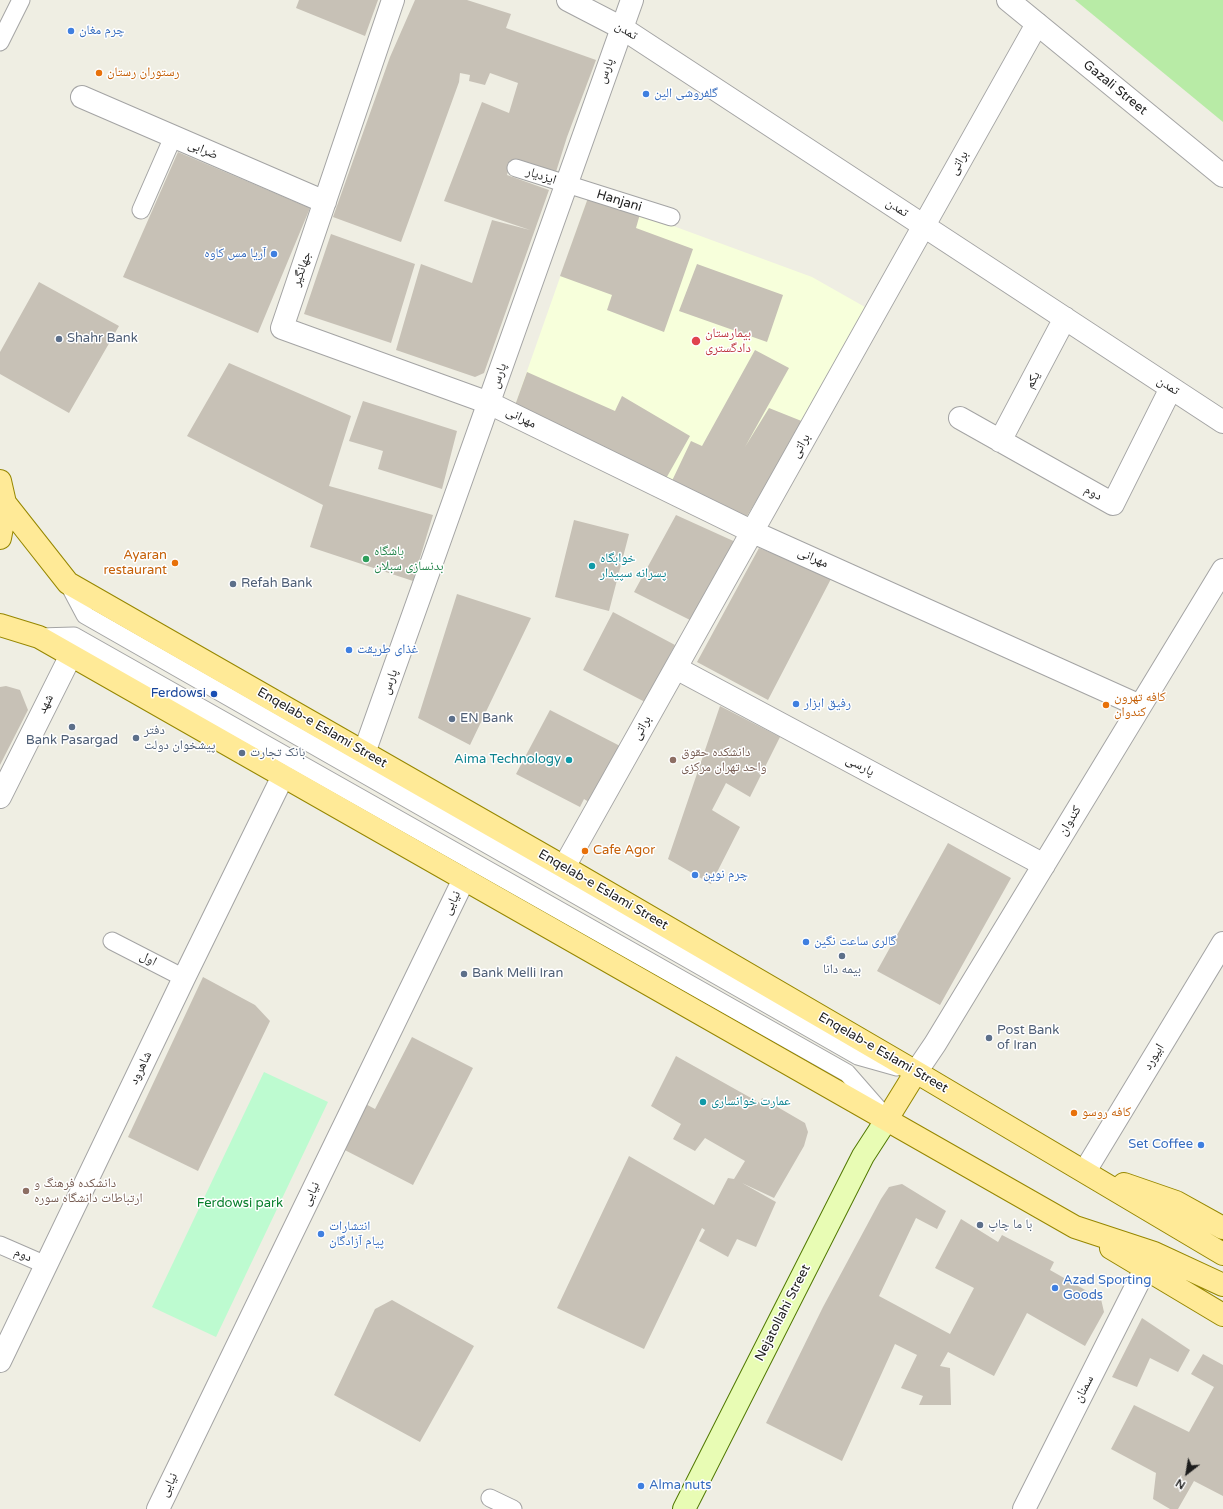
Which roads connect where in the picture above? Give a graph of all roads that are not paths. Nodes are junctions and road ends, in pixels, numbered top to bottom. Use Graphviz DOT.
graph roads {
  1 [pos="21,0"];
  2 [pos="393,0"];
  3 [pos="568,0"];
  4 [pos="632,0"];
  5 [pos="1008,0"];
  6 [pos="1037,24"];
  7 [pos="622,28"];
  8 [pos="0,42"];
  9 [pos="82,97"];
  10 [pos="172,137"];
  11 [pos="516,168"];
  12 [pos="1223,176"];
  13 [pos="566,184"];
  14 [pos="324,202"];
  15 [pos="141,210"];
  16 [pos="671,217"];
  17 [pos="924,226"];
  18 [pos="1065,318"];
  19 [pos="1171,388"];
  20 [pos="489,403"];
  21 [pos="960,418"];
  22 [pos="1223,422"];
  23 [pos="1000,441"];
  24 [pos="0,481"];
  25 [pos="5,503"];
  26 [pos="753,532"];
  27 [pos="0,538"];
  28 [pos="1223,570"];
  29 [pos="68,583"];
  30 [pos="0,625"];
  31 [pos="39,637"];
  32 [pos="71,655"];
  33 [pos="676,668"];
  34 [pos="1140,706"];
  35 [pos="364,753"];
  36 [pos="283,776"];
  37 [pos="0,796"];
  38 [pos="1044,865"];
  39 [pos="564,867"];
  40 [pos="464,879"];
  41 [pos="112,941"];
  42 [pos="1223,943"];
  43 [pos="184,978"];
  44 [pos="916,1072"];
  45 [pos="887,1119"];
  46 [pos="1085,1172"];
  47 [pos="1075,1227"];
  48 [pos="1223,1228"];
  49 [pos="0,1245"];
  50 [pos="1223,1254"];
  51 [pos="46,1266"];
  52 [pos="1145,1269"];
  53 [pos="1223,1286"];
  54 [pos="1223,1315"];
  55 [pos="0,1361"];
  56 [pos="490,1498"];
  57 [pos="158,1509"];
  58 [pos="513,1509"];
  59 [pos="684,1509"];
  60 [pos="1024,1509"];
  1 -- 8 [label="lane"];
  2 -- 14 [label="street, جهانگیر"];
  3 -- 7 [label="street, تمدن"];
  4 -- 7 [label="street, پارس"];
  5 -- 6 [label="street, Gazali Street"];
  6 -- 12 [label="street, Gazali Street"];
  6 -- 17 [label="street, براتی"];
  7 -- 13 [label="street, پارس"];
  7 -- 17 [label="street, تمدن"];
  9 -- 10 [label="street, ضرابی"];
  10 -- 14 [label="street, ضرابی"];
  10 -- 15 [label="lane"];
  11 -- 13 [label="lane, ایزدیار"];
  13 -- 16 [label="lane, Hanjani"];
  13 -- 20 [label="street, پارس"];
  14 -- 20 [label="street, جهانگیر"];
  17 -- 18 [label="street, تمدن"];
  17 -- 26 [label="street, براتی"];
  18 -- 19 [label="street, تمدن"];
  18 -- 23 [label="street, یکم"];
  19 -- 22 [label="street, تمدن"];
  19 -- 23 [label="street, دوم"];
  20 -- 26 [label="street, مهرانی"];
  20 -- 35 [label="street, پارس"];
  21 -- 23 [label="street, دوم"];
  24 -- 25 [label="main road"];
  25 -- 27 [label="main road"];
  25 -- 29 [label="main road, Enqelab-e Eslami Street"];
  26 -- 33 [label="street, براتی"];
  26 -- 34 [label="street, مهرانی"];
  28 -- 34 [label="street, کندوان"];
  29 -- 35 [label="main road, Enqelab-e Eslami Street"];
  29 -- 44 [label="lane"];
  30 -- 31 [label="main road"];
  31 -- 32 [label="main road"];
  31 -- 45 [label="lane"];
  32 -- 36 [label="main road"];
  32 -- 37 [label="street, شهد"];
  33 -- 38 [label="street, پارسی"];
  33 -- 39 [label="street, براتی"];
  34 -- 38 [label="street, کندوان"];
  35 -- 39 [label="main road, Enqelab-e Eslami Street"];
  36 -- 40 [label="main road"];
  36 -- 43 [label="street, شاهرود"];
  38 -- 44 [label="street, کندوان"];
  39 -- 44 [label="main road, Enqelab-e Eslami Street"];
  40 -- 45 [label="main road"];
  40 -- 57 [label="street, نیایی"];
  41 -- 43 [label="lane, اول"];
  42 -- 46 [label="street, ابیورد"];
  43 -- 51 [label="street, شاهرود"];
  44 -- 45 [label="main road"];
  44 -- 46 [label="main road, Enqelab-e Eslami Street"];
  45 -- 47 [label="main road"];
  45 -- 59 [label="main road, Nejatollahi Street"];
  46 -- 48 [label="main road"];
  46 -- 50 [label="main road, Enqelab-e Eslami Street"];
  47 -- 52 [label="main road"];
  47 -- 53 [label="main road"];
  49 -- 51 [label="lane, دوم"];
  51 -- 55 [label="street, شاهرود"];
  52 -- 54 [label="main road"];
  52 -- 60 [label="street, سمنان"];
  56 -- 58 [label="lane"];
}
